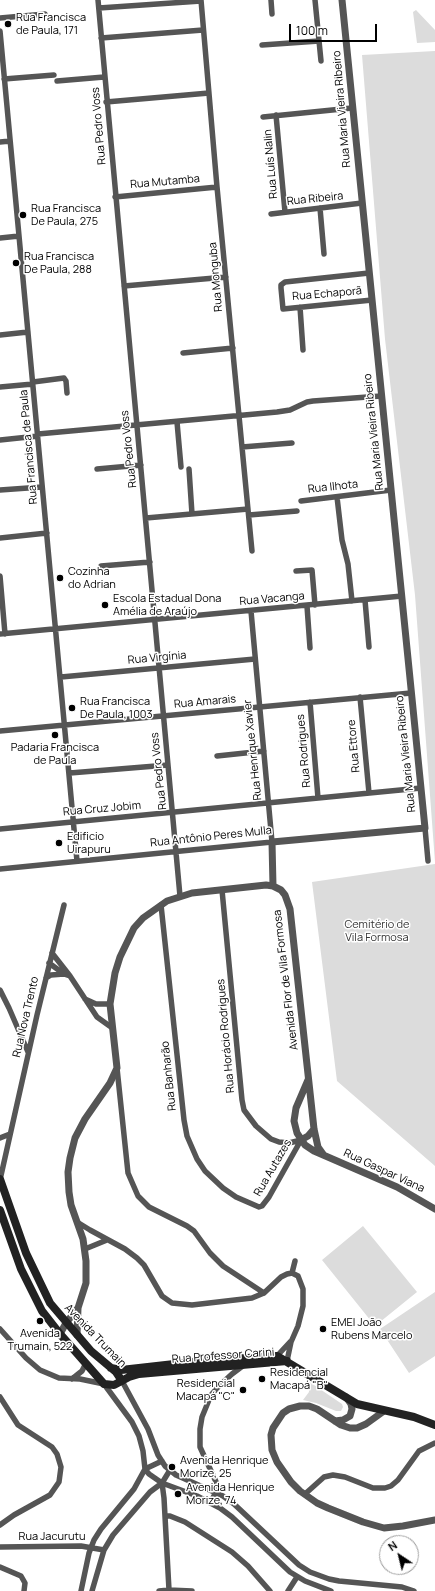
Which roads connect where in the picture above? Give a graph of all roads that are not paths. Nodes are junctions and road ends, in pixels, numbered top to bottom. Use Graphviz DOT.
graph roads {
  1 [pos="98,0"];
  2 [pos="271,0"];
  3 [pos="315,0"];
  4 [pos="342,0"];
  5 [pos="201,1"];
  6 [pos="99,8"];
  7 [pos="45,14"];
  8 [pos="272,14"];
  9 [pos="0,18"];
  10 [pos="203,30"];
  11 [pos="0,31"];
  12 [pos="101,38"];
  13 [pos="319,41"];
  14 [pos="1,44"];
  15 [pos="262,45"];
  16 [pos="321,61"];
  17 [pos="54,75"];
  18 [pos="104,77"];
  19 [pos="4,79"];
  20 [pos="57,81"];
  21 [pos="3,92"];
  22 [pos="209,94"];
  23 [pos="106,102"];
  24 [pos="352,108"];
  25 [pos="276,115"];
  26 [pos="263,117"];
  27 [pos="10,141"];
  28 [pos="0,142"];
  29 [pos="217,188"];
  30 [pos="115,197"];
  31 [pos="362,203"];
  32 [pos="320,208"];
  33 [pos="286,212"];
  34 [pos="271,214"];
  35 [pos="19,236"];
  36 [pos="0,238"];
  37 [pos="324,254"];
  38 [pos="369,273"];
  39 [pos="226,277"];
  40 [pos="124,286"];
  41 [pos="372,300"];
  42 [pos="300,307"];
  43 [pos="28,332"];
  44 [pos="0,335"];
  45 [pos="233,348"];
  46 [pos="303,350"];
  47 [pos="183,353"];
  48 [pos="33,383"];
  49 [pos="0,387"];
  50 [pos="67,393"];
  51 [pos="381,396"];
  52 [pos="239,416"];
  53 [pos="176,422"];
  54 [pos="137,425"];
  55 [pos="38,435"];
  56 [pos="0,440"];
  57 [pos="292,443"];
  58 [pos="242,447"];
  59 [pos="141,465"];
  60 [pos="181,467"];
  61 [pos="189,468"];
  62 [pos="97,469"];
  63 [pos="42,487"];
  64 [pos="0,490"];
  65 [pos="391,490"];
  66 [pos="337,497"];
  67 [pos="301,501"];
  68 [pos="248,508"];
  69 [pos="297,511"];
  70 [pos="192,514"];
  71 [pos="249,515"];
  72 [pos="146,518"];
  73 [pos="47,533"];
  74 [pos="0,538"];
  75 [pos="252,551"];
  76 [pos="150,562"];
  77 [pos="101,566"];
  78 [pos="296,571"];
  79 [pos="0,576"];
  80 [pos="402,596"];
  81 [pos="365,600"];
  82 [pos="352,601"];
  83 [pos="315,605"];
  84 [pos="307,606"];
  85 [pos="251,611"];
  86 [pos="155,620"];
  87 [pos="56,629"];
  88 [pos="3,634"];
  89 [pos="369,647"];
  90 [pos="310,648"];
  91 [pos="256,659"];
  92 [pos="159,668"];
  93 [pos="61,677"];
  94 [pos="411,693"];
  95 [pos="360,698"];
  96 [pos="310,702"];
  97 [pos="260,707"];
  98 [pos="163,716"];
  99 [pos="65,725"];
  100 [pos="0,731"];
  101 [pos="264,751"];
  102 [pos="217,756"];
  103 [pos="168,765"];
  104 [pos="70,773"];
  105 [pos="421,788"];
  106 [pos="369,794"];
  107 [pos="318,798"];
  108 [pos="269,803"];
  109 [pos="173,812"];
  110 [pos="74,822"];
  111 [pos="425,828"];
  112 [pos="0,829"];
  113 [pos="272,842"];
  114 [pos="176,852"];
  115 [pos="77,861"];
  116 [pos="428,861"];
  117 [pos="0,869"];
  118 [pos="274,886"];
  119 [pos="222,890"];
  120 [pos="180,896"];
  121 [pos="161,904"];
  122 [pos="64,905"];
  123 [pos="52,953"];
  124 [pos="49,963"];
  125 [pos="64,974"];
  126 [pos="70,976"];
  127 [pos="46,978"];
  128 [pos="0,990"];
  129 [pos="85,998"];
  130 [pos="110,1004"];
  131 [pos="112,1026"];
  132 [pos="28,1052"];
  133 [pos="117,1068"];
  134 [pos="308,1078"];
  135 [pos="296,1108"];
  136 [pos="313,1117"];
  137 [pos="314,1129"];
  138 [pos="10,1134"];
  139 [pos="0,1138"];
  140 [pos="301,1140"];
  141 [pos="323,1154"];
  142 [pos="0,1179"];
  143 [pos="262,1206"];
  144 [pos="435,1209"];
  145 [pos="0,1210"];
  146 [pos="78,1222"];
  147 [pos="107,1240"];
  148 [pos="85,1249"];
  149 [pos="295,1261"];
  150 [pos="292,1273"];
  151 [pos="264,1293"];
  152 [pos="78,1308"];
  153 [pos="66,1323"];
  154 [pos="0,1329"];
  155 [pos="60,1334"];
  156 [pos="77,1335"];
  157 [pos="291,1342"];
  158 [pos="277,1356"];
  159 [pos="287,1361"];
  160 [pos="244,1362"];
  161 [pos="86,1363"];
  162 [pos="111,1368"];
  163 [pos="72,1379"];
  164 [pos="122,1381"];
  165 [pos="104,1384"];
  166 [pos="0,1397"];
  167 [pos="346,1397"];
  168 [pos="384,1411"];
  169 [pos="335,1420"];
  170 [pos="435,1425"];
  171 [pos="433,1445"];
  172 [pos="162,1461"];
  173 [pos="145,1469"];
  174 [pos="170,1470"];
  175 [pos="162,1483"];
  176 [pos="216,1492"];
  177 [pos="305,1494"];
  178 [pos="210,1503"];
  179 [pos="165,1516"];
  180 [pos="435,1520"];
  181 [pos="0,1525"];
  182 [pos="91,1546"];
  183 [pos="0,1547"];
  184 [pos="104,1550"];
  185 [pos="0,1567"];
  186 [pos="297,1577"];
  187 [pos="169,1590"];
  188 [pos="24,1591"];
  189 [pos="81,1591"];
  190 [pos="92,1591"];
  191 [pos="160,1591"];
  192 [pos="192,1591"];
  193 [pos="270,1591"];
  194 [pos="288,1591"];
  195 [pos="331,1591"];
  196 [pos="414,1591"];
  1 -- 6 [label="street, Rua Pedro Voss"];
  2 -- 8 [label="street"];
  3 -- 13 [label="street"];
  4 -- 24 [label="street, Rua Maria Vieira Ribeiro"];
  5 -- 6 [label="street"];
  5 -- 10 [label="street, Rua Monguba"];
  6 -- 12 [label="street, Rua Pedro Voss"];
  7 -- 9 [label="street"];
  10 -- 12 [label="street"];
  10 -- 22 [label="street, Rua Monguba"];
  11 -- 14 [label="street, Rua Francisca de Paula"];
  12 -- 18 [label="street, Rua Pedro Voss"];
  13 -- 15 [label="street"];
  13 -- 16 [label="street"];
  14 -- 19 [label="street, Rua Francisca de Paula"];
  17 -- 19 [label="street"];
  18 -- 20 [label="street"];
  18 -- 23 [label="street, Rua Pedro Voss"];
  19 -- 21 [label="street, Rua Francisca de Paula"];
  21 -- 27 [label="street, Rua Francisca de Paula"];
  22 -- 23 [label="street"];
  22 -- 29 [label="street, Rua Monguba"];
  23 -- 30 [label="street, Rua Pedro Voss"];
  24 -- 25 [label="street"];
  24 -- 31 [label="street, Rua Maria Vieira Ribeiro"];
  25 -- 26 [label="street"];
  25 -- 33 [label="street, Rua Luís Nalin"];
  27 -- 28 [label="street"];
  27 -- 35 [label="street, Rua Francisca de Paula"];
  29 -- 30 [label="street, Rua Mutamba"];
  29 -- 39 [label="street, Rua Monguba"];
  30 -- 40 [label="street, Rua Pedro Voss"];
  31 -- 32 [label="street, Rua Ribeira"];
  31 -- 38 [label="street, Rua Maria Vieira Ribeiro"];
  32 -- 33 [label="street, Rua Ribeira"];
  32 -- 37 [label="street"];
  33 -- 34 [label="street, Rua Ribeira"];
  35 -- 36 [label="street"];
  35 -- 43 [label="street, Rua Francisca de Paula"];
  38 -- 41 [label="street, Rua Maria Vieira Ribeiro"];
  38 -- 42 [label="street, Rua Echaporã"];
  39 -- 40 [label="street"];
  39 -- 45 [label="street, Rua Monguba"];
  40 -- 54 [label="street, Rua Pedro Voss"];
  41 -- 42 [label="street, Rua Echaporã"];
  41 -- 51 [label="street, Rua Maria Vieira Ribeiro"];
  42 -- 46 [label="street"];
  43 -- 44 [label="street"];
  43 -- 48 [label="street, Rua Francisca de Paula"];
  45 -- 47 [label="street"];
  45 -- 52 [label="street, Rua Monguba"];
  48 -- 49 [label="street"];
  48 -- 50 [label="street"];
  48 -- 55 [label="street, Rua Francisca de Paula"];
  51 -- 52 [label="street"];
  51 -- 65 [label="street, Rua Maria Vieira Ribeiro"];
  52 -- 53 [label="street"];
  52 -- 58 [label="street, Rua Monguba"];
  53 -- 54 [label="street"];
  53 -- 60 [label="street"];
  54 -- 55 [label="street"];
  54 -- 59 [label="street, Rua Pedro Voss"];
  55 -- 56 [label="street"];
  55 -- 63 [label="street, Rua Francisca de Paula"];
  57 -- 58 [label="street"];
  58 -- 68 [label="street, Rua Monguba"];
  59 -- 62 [label="street"];
  59 -- 72 [label="street, Rua Pedro Voss"];
  61 -- 70 [label="street"];
  63 -- 64 [label="street"];
  63 -- 73 [label="street, Rua Francisca de Paula"];
  65 -- 66 [label="street, Rua Ilhota"];
  65 -- 80 [label="street, Rua Maria Vieira Ribeiro"];
  66 -- 67 [label="street, Rua Ilhota"];
  66 -- 82 [label="street"];
  68 -- 70 [label="street"];
  68 -- 71 [label="street, Rua Monguba"];
  69 -- 71 [label="street"];
  70 -- 72 [label="street"];
  71 -- 75 [label="street, Rua Monguba"];
  72 -- 76 [label="street, Rua Pedro Voss"];
  73 -- 74 [label="street"];
  73 -- 87 [label="street, Rua Francisca de Paula"];
  76 -- 77 [label="street"];
  76 -- 86 [label="street, Rua Pedro Voss"];
  78 -- 83 [label="street"];
  79 -- 88 [label="street"];
  80 -- 81 [label="street, Rua Vacanga"];
  80 -- 94 [label="street, Rua Maria Vieira Ribeiro"];
  81 -- 82 [label="street, Rua Vacanga"];
  81 -- 89 [label="street"];
  82 -- 83 [label="street, Rua Vacanga"];
  83 -- 84 [label="street, Rua Vacanga"];
  84 -- 85 [label="street, Rua Vacanga"];
  84 -- 90 [label="street"];
  85 -- 86 [label="street, Rua Vacanga"];
  85 -- 91 [label="street, Rua Henrique Xavier"];
  86 -- 87 [label="street, Rua Vacanga"];
  86 -- 92 [label="street, Rua Pedro Voss"];
  87 -- 88 [label="street, Rua Vacanga"];
  87 -- 93 [label="street, Rua Francisca de Paula"];
  91 -- 92 [label="street, Rua Virgínia"];
  91 -- 97 [label="street, Rua Henrique Xavier"];
  92 -- 93 [label="street, Rua Virgínia"];
  92 -- 98 [label="street, Rua Pedro Voss"];
  93 -- 99 [label="street, Rua Francisca de Paula"];
  94 -- 95 [label="street, Rua Amarais"];
  94 -- 105 [label="street, Rua Maria Vieira Ribeiro"];
  95 -- 96 [label="street, Rua Amarais"];
  95 -- 106 [label="street, Rua Ettore"];
  96 -- 97 [label="street, Rua Amarais"];
  96 -- 107 [label="street, Rua Rodrigues"];
  97 -- 98 [label="street, Rua Amarais"];
  97 -- 101 [label="street, Rua Henrique Xavier"];
  98 -- 99 [label="street, Rua Amarais"];
  98 -- 103 [label="street, Rua Pedro Voss"];
  99 -- 100 [label="street, Rua Amarais"];
  99 -- 104 [label="street, Rua Francisca de Paula"];
  101 -- 102 [label="street"];
  101 -- 108 [label="street, Rua Henrique Xavier"];
  103 -- 104 [label="street"];
  103 -- 109 [label="street, Rua Pedro Voss"];
  104 -- 110 [label="street, Rua Francisca de Paula"];
  105 -- 106 [label="street, Rua Cruz Jobim"];
  105 -- 111 [label="street, Rua Maria Vieira Ribeiro"];
  106 -- 107 [label="street, Rua Cruz Jobim"];
  107 -- 108 [label="street, Rua Cruz Jobim"];
  108 -- 109 [label="street, Rua Cruz Jobim"];
  108 -- 113 [label="street, Rua Henrique Xavier"];
  109 -- 110 [label="street, Rua Cruz Jobim"];
  109 -- 114 [label="street, Rua Pedro Voss"];
  110 -- 112 [label="street, Rua Cruz Jobim"];
  110 -- 115 [label="street, Rua Francisca de Paula"];
  111 -- 113 [label="street, Rua Antônio Peres Mulla"];
  111 -- 116 [label="street, Rua Maria Vieira Ribeiro"];
  113 -- 114 [label="street, Rua Antônio Peres Mulla"];
  113 -- 118 [label="street, Rua Henrique Xavier"];
  114 -- 115 [label="street, Rua Antônio Peres Mulla"];
  114 -- 120 [label="street, Rua Pedro Voss"];
  115 -- 117 [label="street, Rua Antônio Peres Mulla"];
  118 -- 119 [label="street"];
  118 -- 134 [label="street, Avenida Flor de Vila Formosa"];
  119 -- 120 [label="street"];
  119 -- 140 [label="street, Rua Horácio Rodrigues"];
  120 -- 121 [label="street"];
  121 -- 130 [label="street"];
  121 -- 143 [label="street, Rua Banharão"];
  122 -- 123 [label="street, Rua Nova Trento"];
  123 -- 124 [label="street, Rua Nova Trento"];
  123 -- 126 [label="street"];
  124 -- 125 [label="street"];
  124 -- 127 [label="street, Rua Nova Trento"];
  125 -- 126 [label="street"];
  125 -- 127 [label="street"];
  126 -- 129 [label="street"];
  127 -- 132 [label="street, Rua Nova Trento"];
  128 -- 132 [label="street"];
  129 -- 130 [label="street"];
  129 -- 131 [label="street"];
  130 -- 131 [label="street"];
  131 -- 133 [label="street"];
  132 -- 138 [label="street, Rua Nova Trento"];
  133 -- 146 [label="street"];
  133 -- 151 [label="street"];
  134 -- 135 [label="street, Avenida Flor de Vila Formosa"];
  134 -- 136 [label="street, Avenida Flor de Vila Formosa"];
  135 -- 136 [label="street"];
  135 -- 140 [label="street, Avenida Flor de Vila Formosa"];
  136 -- 137 [label="street, Avenida Flor de Vila Formosa"];
  137 -- 140 [label="street"];
  137 -- 141 [label="street"];
  138 -- 139 [label="street"];
  138 -- 142 [label="street, Rua Nova Trento"];
  140 -- 141 [label="street, Rua Gaspar Viana"];
  140 -- 143 [label="street, Rua Autazes"];
  141 -- 144 [label="street, Rua Gaspar Viana"];
  142 -- 153 [label="main road, Avenida Trumain"];
  145 -- 155 [label="main road, Avenida Trumain"];
  146 -- 147 [label="street"];
  146 -- 148 [label="street"];
  147 -- 148 [label="street"];
  147 -- 151 [label="street"];
  148 -- 152 [label="street"];
  149 -- 150 [label="street"];
  150 -- 151 [label="street"];
  150 -- 157 [label="street"];
  152 -- 153 [label="street"];
  152 -- 156 [label="street"];
  153 -- 155 [label="street"];
  153 -- 156 [label="main road, Avenida Trumain"];
  154 -- 163 [label="street"];
  155 -- 161 [label="main road, Avenida Trumain"];
  156 -- 162 [label="main road, Avenida Trumain"];
  157 -- 158 [label="street"];
  157 -- 159 [label="street"];
  158 -- 159 [label="main road, Rua Professor Carini"];
  158 -- 160 [label="main road, Rua Professor Carini"];
  159 -- 160 [label="main road, Rua Professor Carini"];
  159 -- 167 [label="main road"];
  160 -- 162 [label="main road, Rua Professor Carini"];
  160 -- 164 [label="main road, Rua Professor Carini"];
  160 -- 176 [label="street"];
  161 -- 163 [label="street"];
  161 -- 165 [label="main road, Avenida Trumain"];
  162 -- 164 [label="main road, Avenida Trumain"];
  163 -- 165 [label="street"];
  164 -- 165 [label="main road, Rua Professor Carini"];
  164 -- 172 [label="street, Avenida Trumain"];
  165 -- 173 [label="street, Avenida Trumain"];
  166 -- 181 [label="street"];
  167 -- 168 [label="main road"];
  167 -- 169 [label="street"];
  168 -- 169 [label="street"];
  168 -- 170 [label="main road"];
  169 -- 177 [label="street"];
  171 -- 177 [label="street"];
  172 -- 173 [label="street"];
  172 -- 174 [label="street, Avenida Trumain"];
  173 -- 175 [label="street"];
  173 -- 182 [label="street"];
  174 -- 175 [label="street"];
  174 -- 176 [label="street, Avenida Trumain"];
  175 -- 178 [label="street"];
  175 -- 179 [label="street"];
  175 -- 184 [label="street"];
  176 -- 178 [label="street"];
  176 -- 196 [label="street, Avenida Trumain"];
  177 -- 180 [label="street"];
  178 -- 186 [label="street"];
  179 -- 187 [label="street"];
  179 -- 193 [label="street"];
  182 -- 183 [label="street, Rua Jacurutu"];
  182 -- 184 [label="street, Rua Jacurutu"];
  182 -- 189 [label="street"];
  184 -- 190 [label="street"];
  185 -- 188 [label="street"];
  186 -- 194 [label="street"];
  186 -- 195 [label="street"];
  187 -- 191 [label="street"];
  187 -- 192 [label="street"];
}
